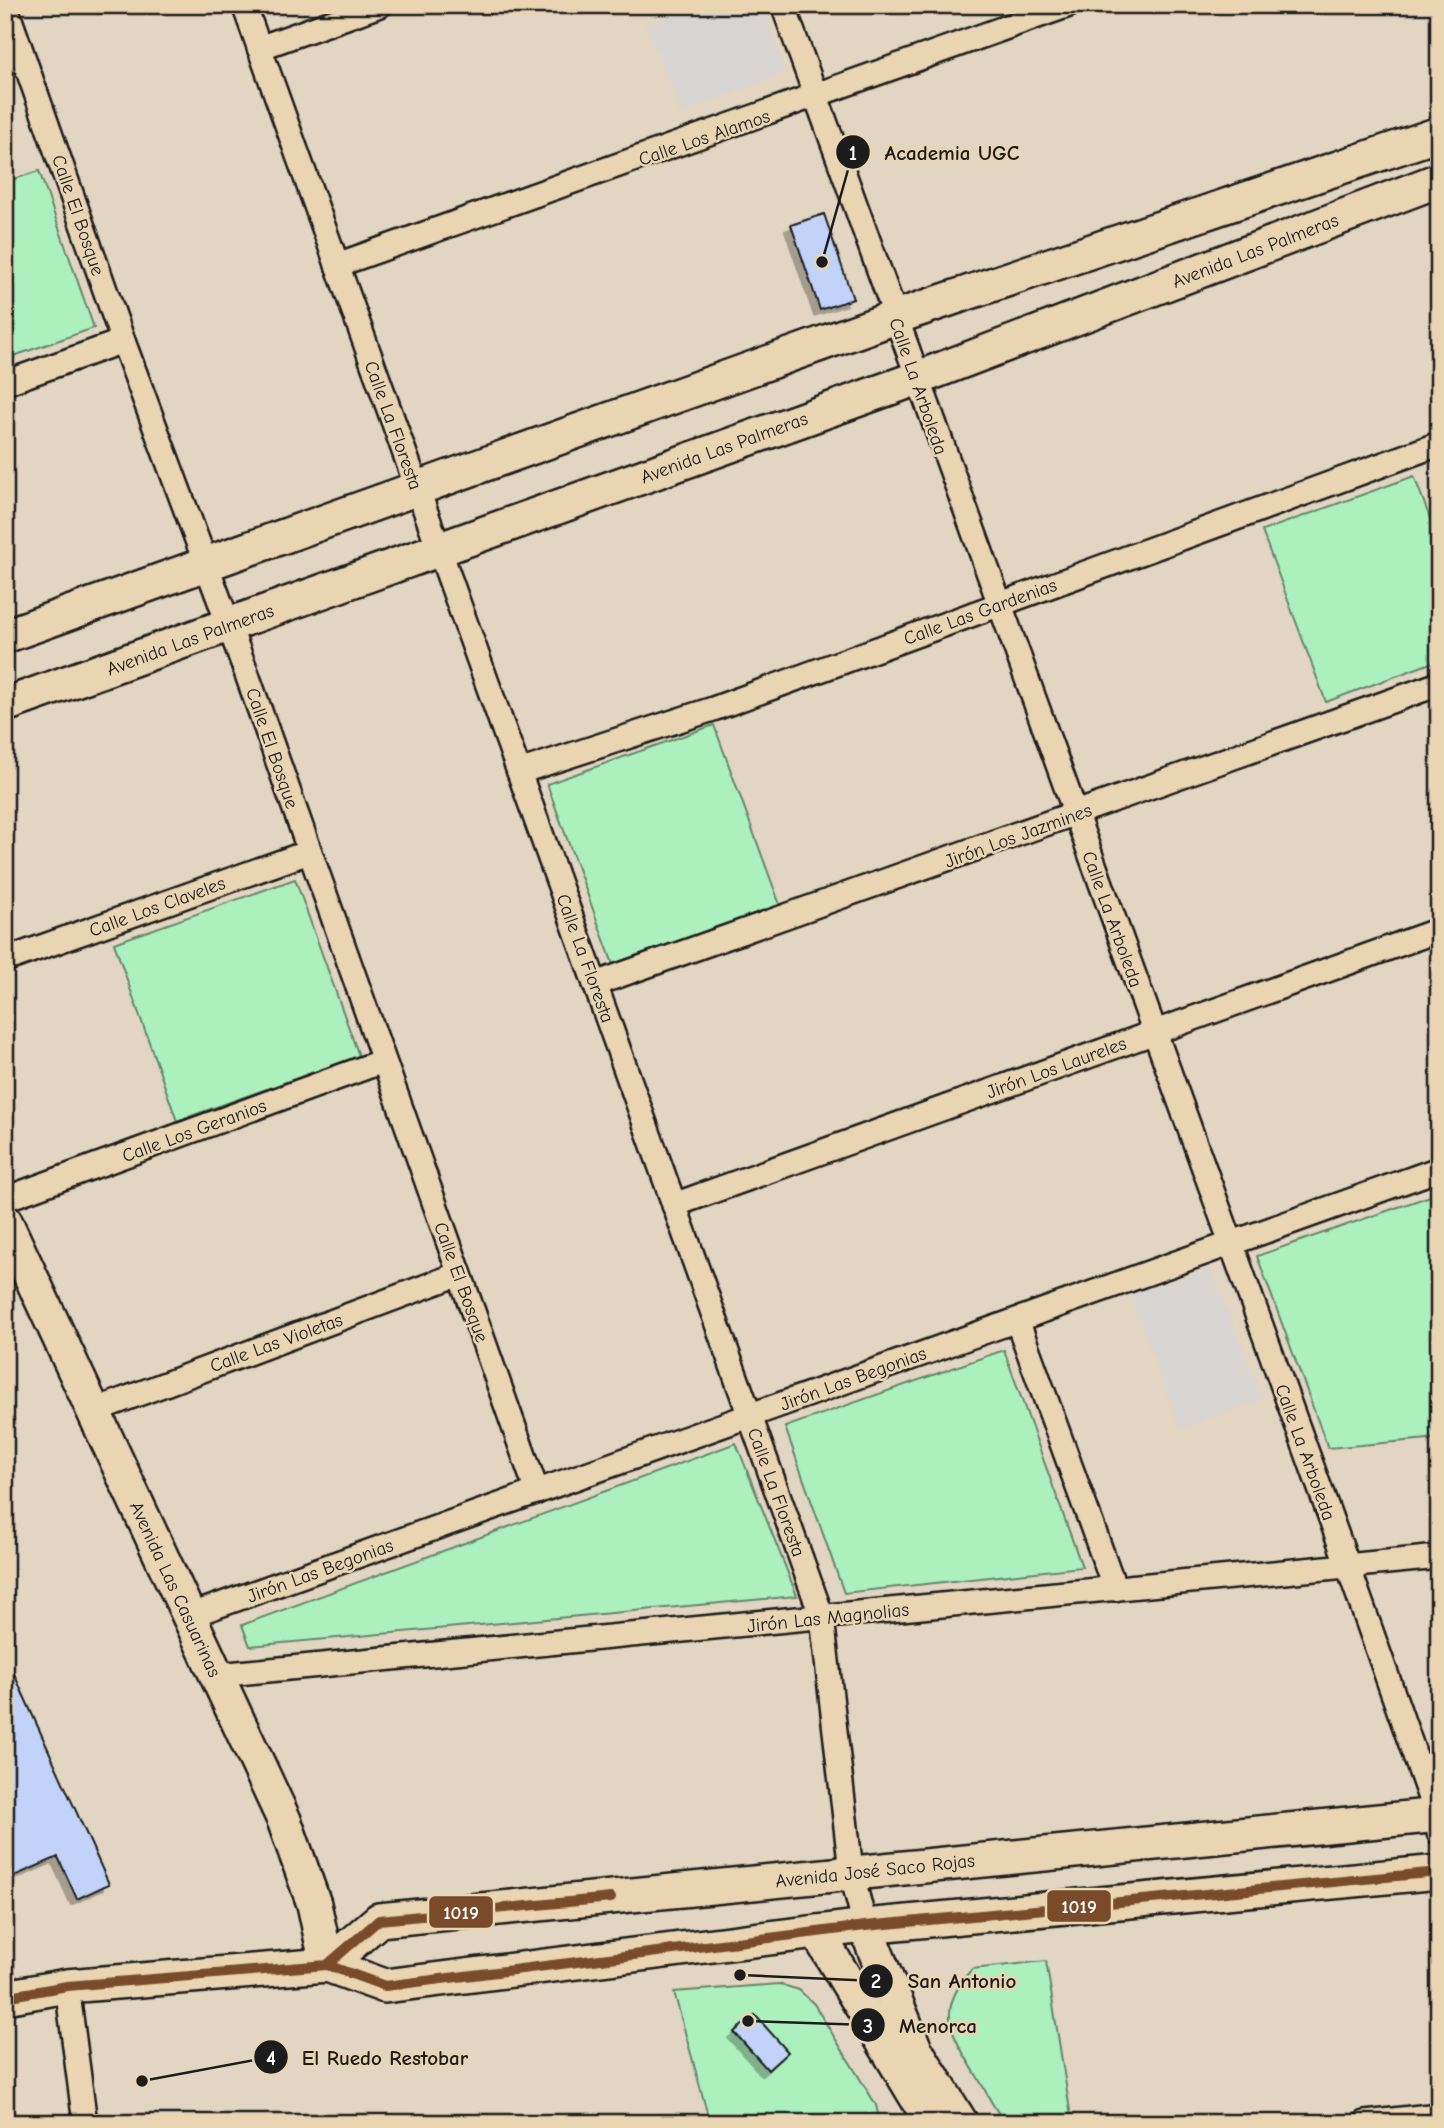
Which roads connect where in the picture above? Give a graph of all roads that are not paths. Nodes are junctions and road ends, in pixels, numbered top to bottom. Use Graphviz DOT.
graph roads {
  1 [pos="5,5"];
  2 [pos="244,5"];
  3 [pos="380,5"];
  4 [pos="783,5"];
  5 [pos="1060,7"];
  6 [pos="259,48"];
  7 [pos="816,97"];
  8 [pos="1439,134"];
  9 [pos="1439,180"];
  10 [pos="337,265"];
  11 [pos="895,317"];
  12 [pos="123,341"];
  13 [pos="918,378"];
  14 [pos="5,383"];
  15 [pos="1439,444"];
  16 [pos="417,489"];
  17 [pos="439,550"];
  18 [pos="206,564"];
  19 [pos="999,604"];
  20 [pos="228,625"];
  21 [pos="5,636"];
  22 [pos="1439,684"];
  23 [pos="5,705"];
  24 [pos="519,772"];
  25 [pos="1075,814"];
  26 [pos="309,852"];
  27 [pos="1439,930"];
  28 [pos="5,960"];
  29 [pos="595,984"];
  30 [pos="1154,1032"];
  31 [pos="383,1061"];
  32 [pos="1439,1169"];
  33 [pos="5,1199"];
  34 [pos="674,1205"];
  35 [pos="5,1221"];
  36 [pos="1230,1244"];
  37 [pos="459,1274"];
  38 [pos="1017,1320"];
  39 [pos="93,1411"];
  40 [pos="749,1416"];
  41 [pos="537,1492"];
  42 [pos="1439,1557"];
  43 [pos="1348,1566"];
  44 [pos="1115,1589"];
  45 [pos="189,1616"];
  46 [pos="822,1617"];
  47 [pos="217,1675"];
  48 [pos="1438,1821"];
  49 [pos="851,1871"];
  50 [pos="1439,1872"];
  51 [pos="865,1926"];
  52 [pos="817,1932"];
  53 [pos="327,1965"];
  54 [pos="67,1986"];
  55 [pos="5,1997"];
  56 [pos="1437,2116"];
  57 [pos="85,2123"];
  58 [pos="932,2123"];
  59 [pos="961,2123"];
  60 [pos="1365,2123"];
  1 -- 12 [label="street, Calle El Bosque"];
  2 -- 6 [label="street, Calle La Floresta"];
  3 -- 6 [label="street"];
  4 -- 7 [label="street, Calle La Arboleda"];
  5 -- 7 [label="street, Calle Los Alamos"];
  6 -- 10 [label="street, Calle La Floresta"];
  7 -- 10 [label="street, Calle Los Alamos"];
  7 -- 11 [label="street, Calle La Arboleda"];
  8 -- 11 [label="street"];
  9 -- 13 [label="street, Avenida Las Palmeras"];
  10 -- 16 [label="street, Calle La Floresta"];
  11 -- 13 [label="street, Calle La Arboleda"];
  11 -- 16 [label="street"];
  12 -- 14 [label="street"];
  12 -- 18 [label="street, Calle El Bosque"];
  13 -- 17 [label="street, Avenida Las Palmeras"];
  13 -- 19 [label="street, Calle La Arboleda"];
  15 -- 19 [label="street, Calle Las Gardenias"];
  16 -- 17 [label="street, Calle La Floresta"];
  16 -- 18 [label="street"];
  17 -- 20 [label="street, Avenida Las Palmeras"];
  17 -- 24 [label="street, Calle La Floresta"];
  18 -- 20 [label="street, Calle El Bosque"];
  18 -- 21 [label="street"];
  19 -- 24 [label="street, Calle Las Gardenias"];
  19 -- 25 [label="street, Calle La Arboleda"];
  20 -- 23 [label="street, Avenida Las Palmeras"];
  20 -- 26 [label="street, Calle El Bosque"];
  22 -- 25 [label="street, Jirón Los Jazmines"];
  24 -- 29 [label="street, Calle La Floresta"];
  25 -- 29 [label="street, Jirón Los Jazmines"];
  25 -- 30 [label="street, Calle La Arboleda"];
  26 -- 28 [label="street, Calle Los Claveles"];
  26 -- 31 [label="street, Calle El Bosque"];
  27 -- 30 [label="street, Jirón Los Laureles"];
  29 -- 34 [label="street, Calle La Floresta"];
  30 -- 34 [label="street, Jirón Los Laureles"];
  30 -- 36 [label="street, Calle La Arboleda"];
  31 -- 33 [label="street, Calle Los Geranios"];
  31 -- 37 [label="street, Calle El Bosque"];
  32 -- 36 [label="street, Jirón Las Begonias"];
  34 -- 40 [label="street, Calle La Floresta"];
  35 -- 39 [label="street, Avenida Las Casuarinas"];
  36 -- 38 [label="street, Jirón Las Begonias"];
  36 -- 43 [label="street, Calle La Arboleda"];
  37 -- 39 [label="street, Calle Las Violetas"];
  37 -- 41 [label="street, Calle El Bosque"];
  38 -- 40 [label="street, Jirón Las Begonias"];
  38 -- 44 [label="street"];
  39 -- 45 [label="street, Avenida Las Casuarinas"];
  40 -- 41 [label="street, Jirón Las Begonias"];
  40 -- 46 [label="street, Calle La Floresta"];
  41 -- 45 [label="street, Jirón Las Begonias"];
  42 -- 43 [label="street, Jirón Las Magnolias"];
  43 -- 44 [label="street, Jirón Las Magnolias"];
  43 -- 48 [label="street, Calle La Arboleda"];
  44 -- 46 [label="street, Jirón Las Magnolias"];
  45 -- 47 [label="street, Avenida Las Casuarinas"];
  46 -- 47 [label="street, Jirón Las Magnolias"];
  46 -- 49 [label="street, Calle La Floresta"];
  47 -- 53 [label="street, Avenida Las Casuarinas"];
  48 -- 49 [label="street, Avenida José Saco Rojas"];
  49 -- 51 [label="street, Calle La Floresta"];
  49 -- 53 [label="street, Avenida José Saco Rojas"];
  50 -- 51 [label="street"];
  51 -- 52 [label="street"];
  51 -- 59 [label="street"];
  52 -- 53 [label="street"];
  52 -- 58 [label="street"];
  53 -- 54 [label="street"];
  54 -- 55 [label="street"];
  54 -- 57 [label="street"];
  56 -- 60 [label="street"];
}
